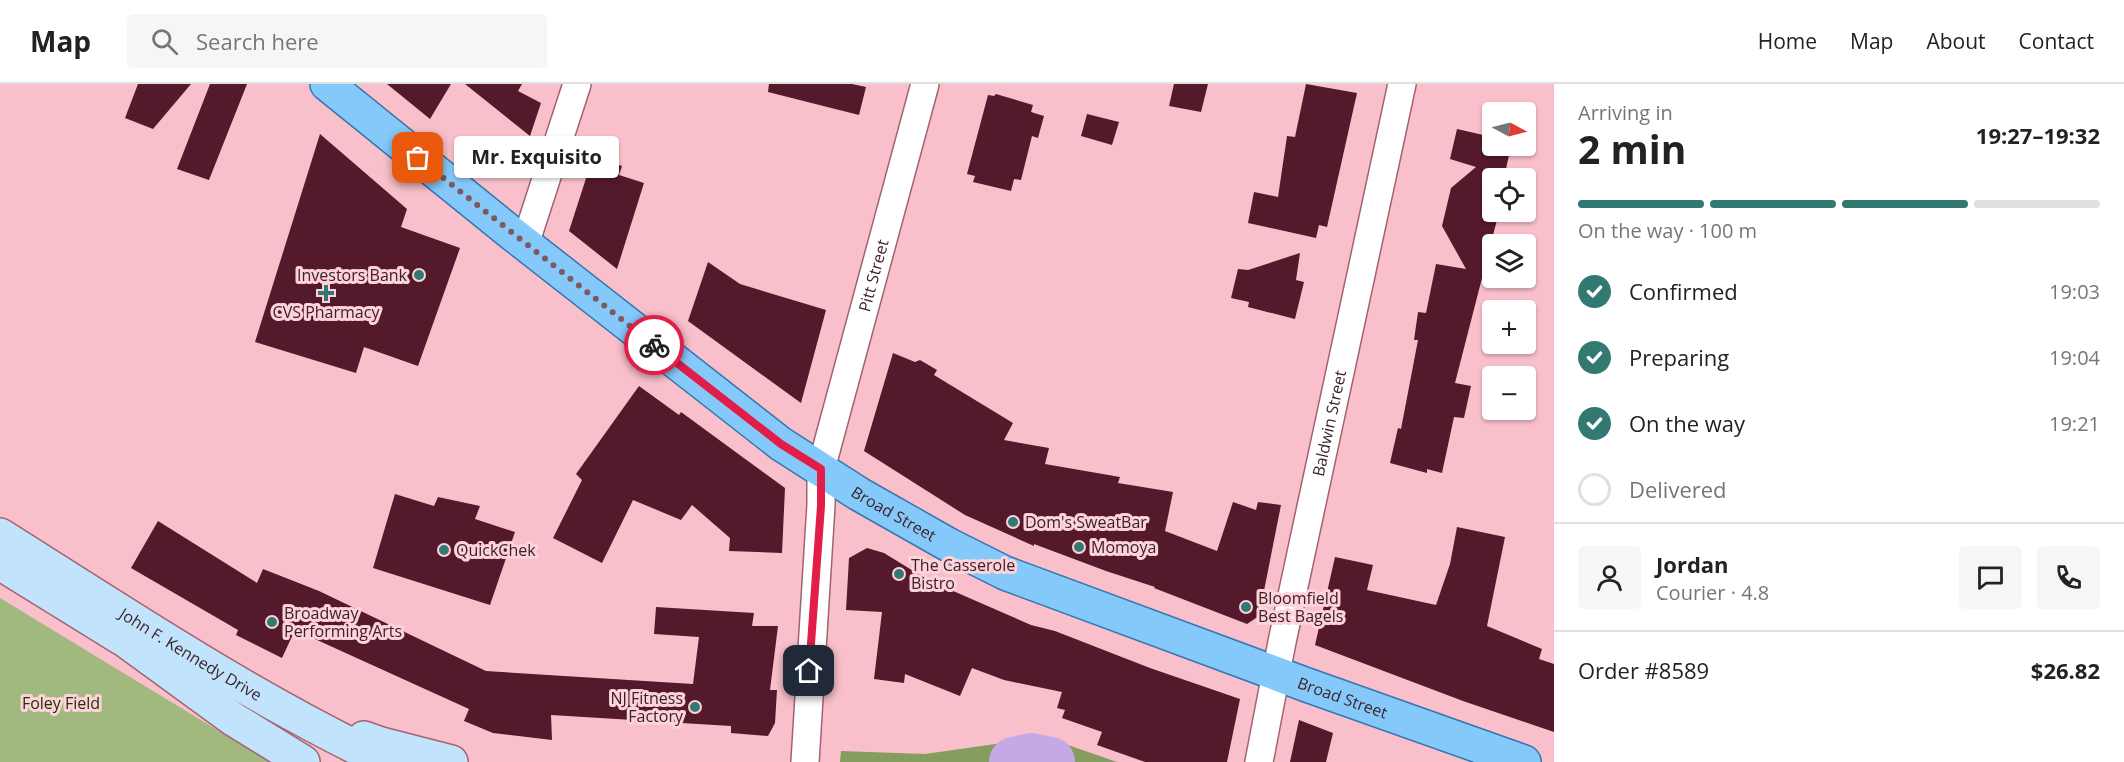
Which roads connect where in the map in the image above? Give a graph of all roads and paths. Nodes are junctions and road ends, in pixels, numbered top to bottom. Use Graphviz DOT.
graph roads {
  1 [pos="327,84"];
  2 [pos="577,84"];
  3 [pos="925,84"];
  4 [pos="1402,84"];
  5 [pos="525,244"];
  6 [pos="821,469"];
  7 [pos="0,535"];
  8 [pos="0,563"];
  9 [pos="126,641"];
  10 [pos="1276,674"];
  11 [pos="228,678"];
  12 [pos="303,762"];
  13 [pos="339,762"];
  14 [pos="386,762"];
  15 [pos="451,762"];
  16 [pos="804,762"];
  17 [pos="1259,762"];
  18 [pos="1524,762"];
  1 -- 5 [label="main road, Broad Street"];
  2 -- 5 [label="street"];
  3 -- 6 [label="street, Pitt Street"];
  4 -- 10 [label="street, Baldwin Street"];
  5 -- 6 [label="main road, Broad Street"];
  6 -- 10 [label="main road, Broad Street"];
  6 -- 16 [label="street, Pitt Street"];
  7 -- 11 [label="main road, John F. Kennedy Drive"];
  8 -- 9 [label="main road, John F. Kennedy Drive"];
  9 -- 12 [label="main road"];
  9 -- 13 [label="main road, John F. Kennedy Drive"];
  10 -- 17 [label="street, Baldwin Street"];
  10 -- 18 [label="main road, Broad Street"];
  11 -- 14 [label="main road, John F. Kennedy Drive"];
  11 -- 15 [label="main road"];
}
